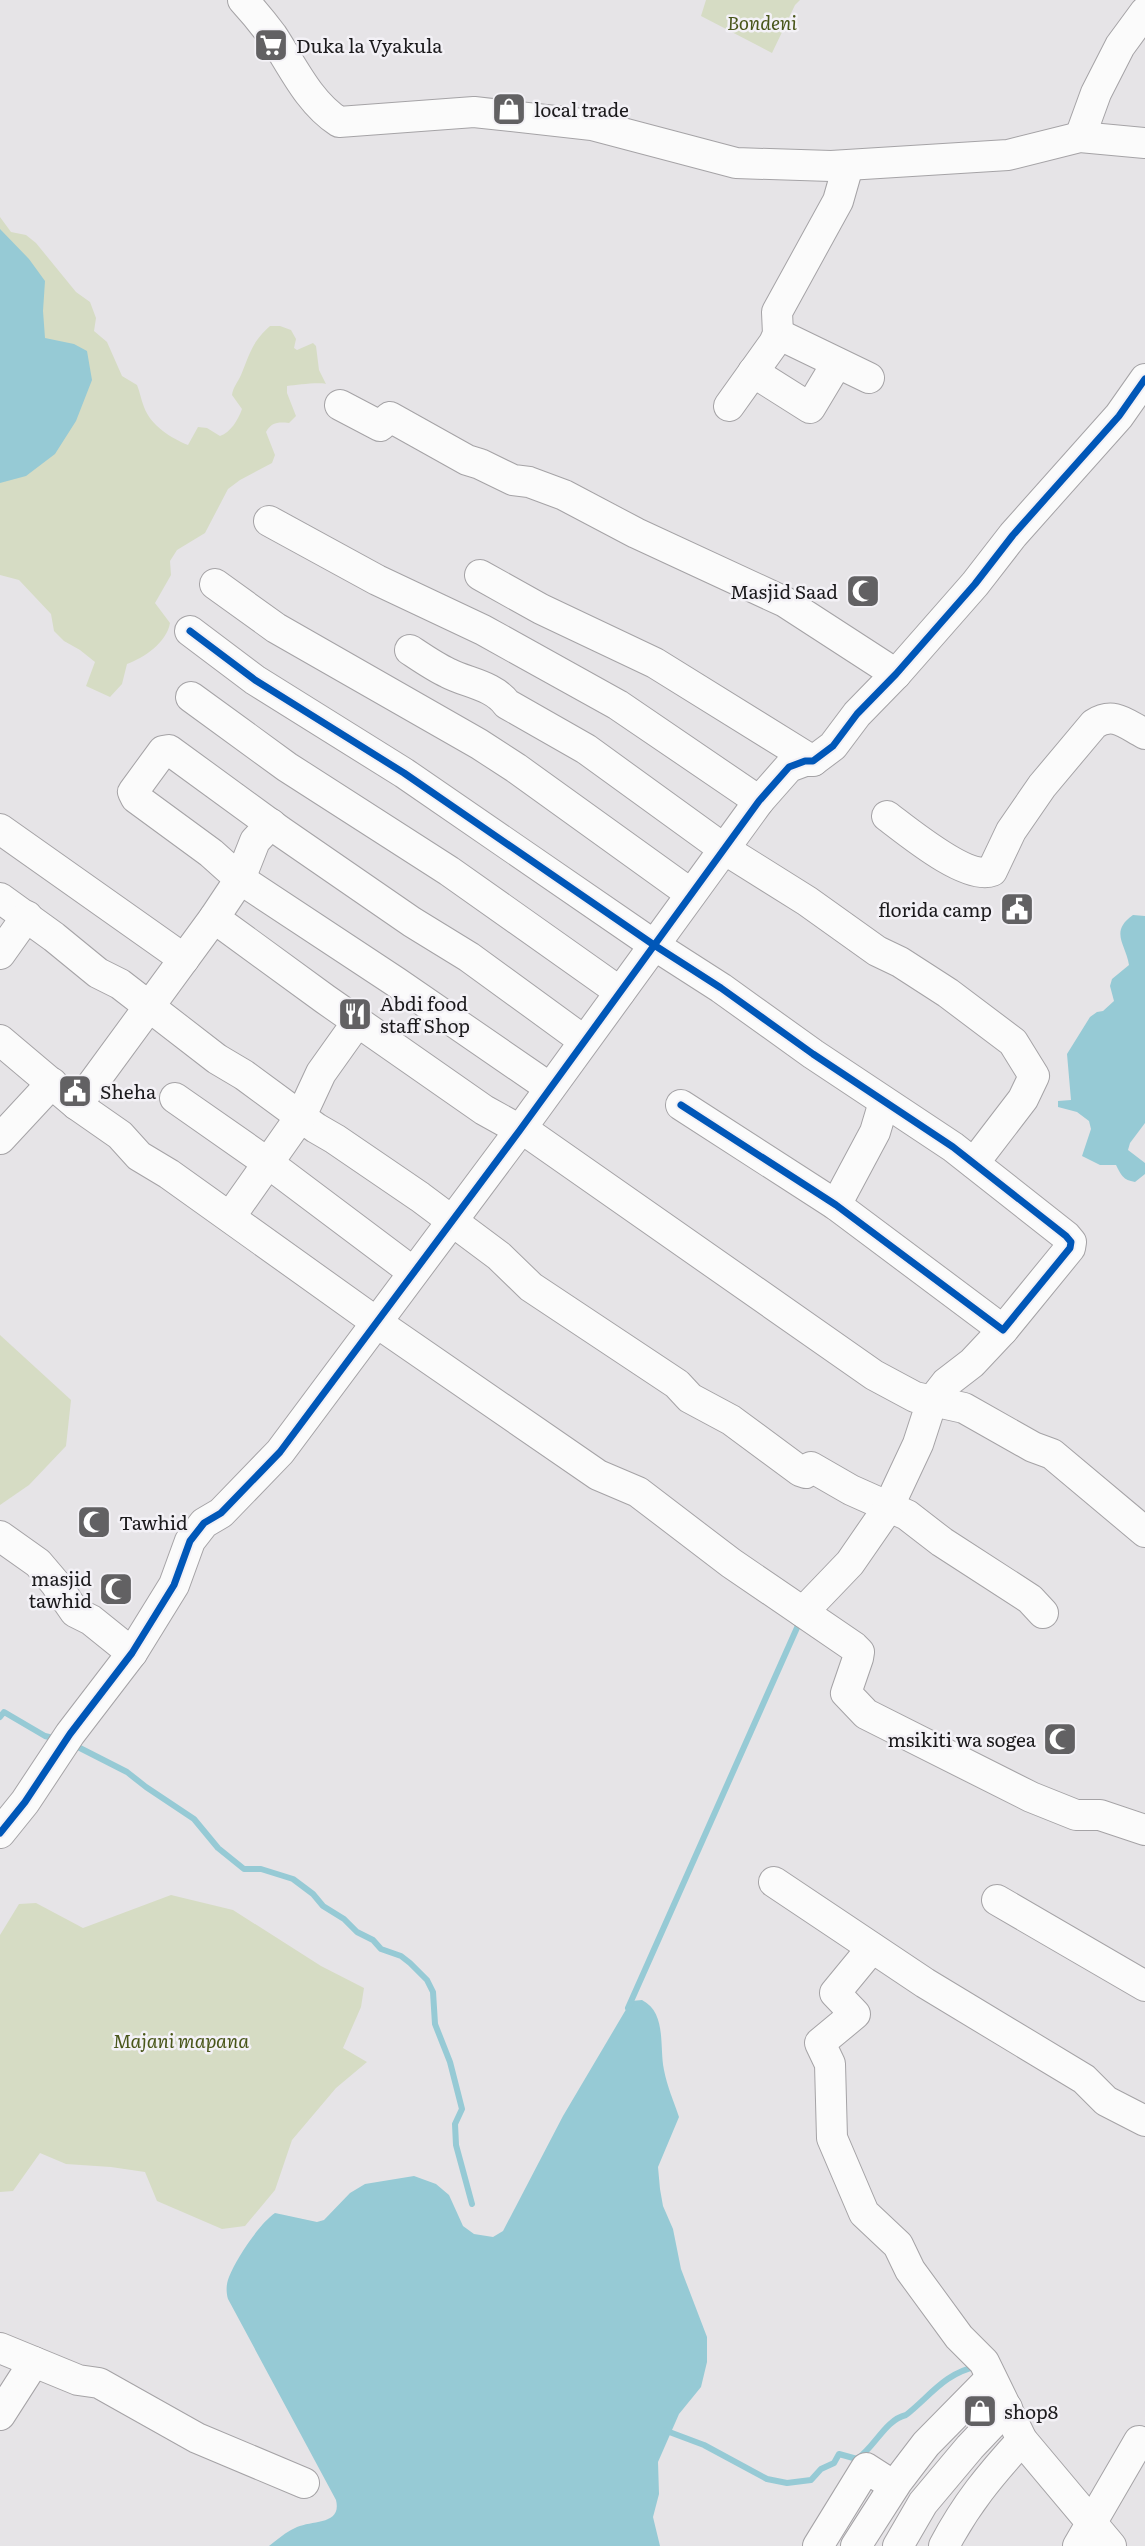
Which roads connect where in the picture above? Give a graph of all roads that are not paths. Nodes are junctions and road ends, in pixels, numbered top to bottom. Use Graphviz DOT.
graph roads {
  1 [pos="243,0"];
  2 [pos="1145,12"];
  3 [pos="1080,137"];
  4 [pos="1145,143"];
  5 [pos="848,166"];
  6 [pos="778,334"];
  7 [pos="836,363"];
  8 [pos="753,372"];
  9 [pos="869,378"];
  10 [pos="1145,379"];
  11 [pos="340,405"];
  12 [pos="729,406"];
  13 [pos="269,521"];
  14 [pos="480,575"];
  15 [pos="215,584"];
  16 [pos="190,631"];
  17 [pos="410,650"];
  18 [pos="896,674"];
  19 [pos="191,697"];
  20 [pos="1145,734"];
  21 [pos="813,761"];
  22 [pos="759,801"];
  23 [pos="887,816"];
  24 [pos="271,824"];
  25 [pos="0,829"];
  26 [pos="724,849"];
  27 [pos="240,879"];
  28 [pos="691,894"];
  29 [pos="0,898"];
  30 [pos="26,916"];
  31 [pos="214,918"];
  32 [pos="654,945"];
  33 [pos="0,954"];
  34 [pos="184,960"];
  35 [pos="620,992"];
  36 [pos="149,1007"];
  37 [pos="358,1021"];
  38 [pos="0,1040"];
  39 [pos="583,1040"];
  40 [pos="52,1083"];
  41 [pos="550,1088"];
  42 [pos="175,1098"];
  43 [pos="884,1102"];
  44 [pos="77,1105"];
  45 [pos="681,1105"];
  46 [pos="301,1116"];
  47 [pos="520,1129"];
  48 [pos="0,1139"];
  49 [pos="268,1163"];
  50 [pos="974,1163"];
  51 [pos="836,1205"];
  52 [pos="230,1217"];
  53 [pos="451,1222"];
  54 [pos="412,1272"];
  55 [pos="376,1322"];
  56 [pos="1003,1330"];
  57 [pos="932,1401"];
  58 [pos="898,1511"];
  59 [pos="1145,1532"];
  60 [pos="0,1536"];
  61 [pos="1043,1614"];
  62 [pos="808,1616"];
  63 [pos="132,1653"];
  64 [pos="1145,1830"];
  65 [pos="0,1833"];
  66 [pos="775,1882"];
  67 [pos="997,1900"];
  68 [pos="872,1948"];
  69 [pos="1145,1986"];
  70 [pos="1145,2121"];
  71 [pos="0,2348"];
  72 [pos="34,2362"];
  73 [pos="991,2378"];
  74 [pos="1007,2409"];
  75 [pos="0,2416"];
  76 [pos="1022,2440"];
  77 [pos="1143,2440"];
  78 [pos="304,2483"];
  79 [pos="894,2486"];
  80 [pos="1085,2534"];
  81 [pos="818,2546"];
  82 [pos="856,2546"];
  83 [pos="898,2546"];
  84 [pos="944,2546"];
  85 [pos="1111,2546"];
  1 -- 5 [label="street"];
  2 -- 3 [label="street"];
  3 -- 4 [label="street"];
  3 -- 5 [label="street"];
  5 -- 6 [label="street"];
  6 -- 7 [label="street"];
  6 -- 8 [label="street"];
  7 -- 8 [label="street"];
  7 -- 9 [label="street"];
  8 -- 12 [label="street"];
  10 -- 18 [label="street"];
  11 -- 18 [label="street"];
  13 -- 22 [label="street"];
  14 -- 21 [label="street"];
  15 -- 28 [label="street"];
  16 -- 32 [label="street"];
  17 -- 26 [label="street"];
  18 -- 21 [label="street"];
  19 -- 35 [label="street"];
  20 -- 23 [label="street"];
  21 -- 22 [label="street"];
  22 -- 26 [label="street"];
  24 -- 27 [label="street"];
  24 -- 27 [label="street"];
  24 -- 39 [label="street"];
  25 -- 34 [label="street"];
  26 -- 28 [label="street"];
  26 -- 50 [label="street"];
  27 -- 31 [label="street"];
  27 -- 41 [label="street"];
  28 -- 32 [label="street"];
  29 -- 30 [label="street"];
  30 -- 33 [label="street"];
  30 -- 36 [label="street"];
  31 -- 34 [label="street"];
  31 -- 37 [label="street"];
  32 -- 35 [label="street"];
  32 -- 43 [label="street"];
  34 -- 36 [label="street"];
  35 -- 39 [label="street"];
  36 -- 44 [label="street"];
  36 -- 46 [label="street"];
  37 -- 46 [label="street"];
  37 -- 47 [label="street"];
  38 -- 40 [label="street"];
  39 -- 41 [label="street"];
  40 -- 44 [label="street"];
  40 -- 48 [label="street"];
  41 -- 47 [label="street"];
  42 -- 49 [label="street"];
  43 -- 50 [label="street"];
  43 -- 51 [label="street"];
  44 -- 52 [label="street"];
  45 -- 51 [label="street"];
  46 -- 49 [label="street"];
  46 -- 53 [label="street"];
  47 -- 53 [label="street"];
  47 -- 57 [label="street"];
  49 -- 52 [label="street"];
  49 -- 54 [label="street"];
  50 -- 56 [label="street"];
  51 -- 56 [label="street"];
  52 -- 55 [label="street"];
  53 -- 54 [label="street"];
  53 -- 58 [label="street"];
  54 -- 55 [label="street"];
  55 -- 62 [label="street"];
  55 -- 63 [label="street"];
  56 -- 57 [label="street"];
  57 -- 58 [label="street"];
  57 -- 59 [label="street"];
  58 -- 61 [label="street"];
  58 -- 62 [label="street"];
  60 -- 63 [label="street"];
  62 -- 64 [label="street"];
  63 -- 65 [label="street"];
  66 -- 68 [label="street"];
  67 -- 69 [label="street"];
  68 -- 70 [label="street"];
  68 -- 73 [label="street"];
  71 -- 72 [label="street"];
  72 -- 75 [label="street"];
  72 -- 78 [label="street"];
  73 -- 74 [label="street"];
  73 -- 79 [label="street"];
  74 -- 76 [label="street"];
  74 -- 83 [label="street"];
  76 -- 80 [label="street"];
  76 -- 84 [label="street"];
  77 -- 80 [label="street"];
  79 -- 81 [label="street"];
  79 -- 82 [label="street"];
  80 -- 85 [label="street"];
}
